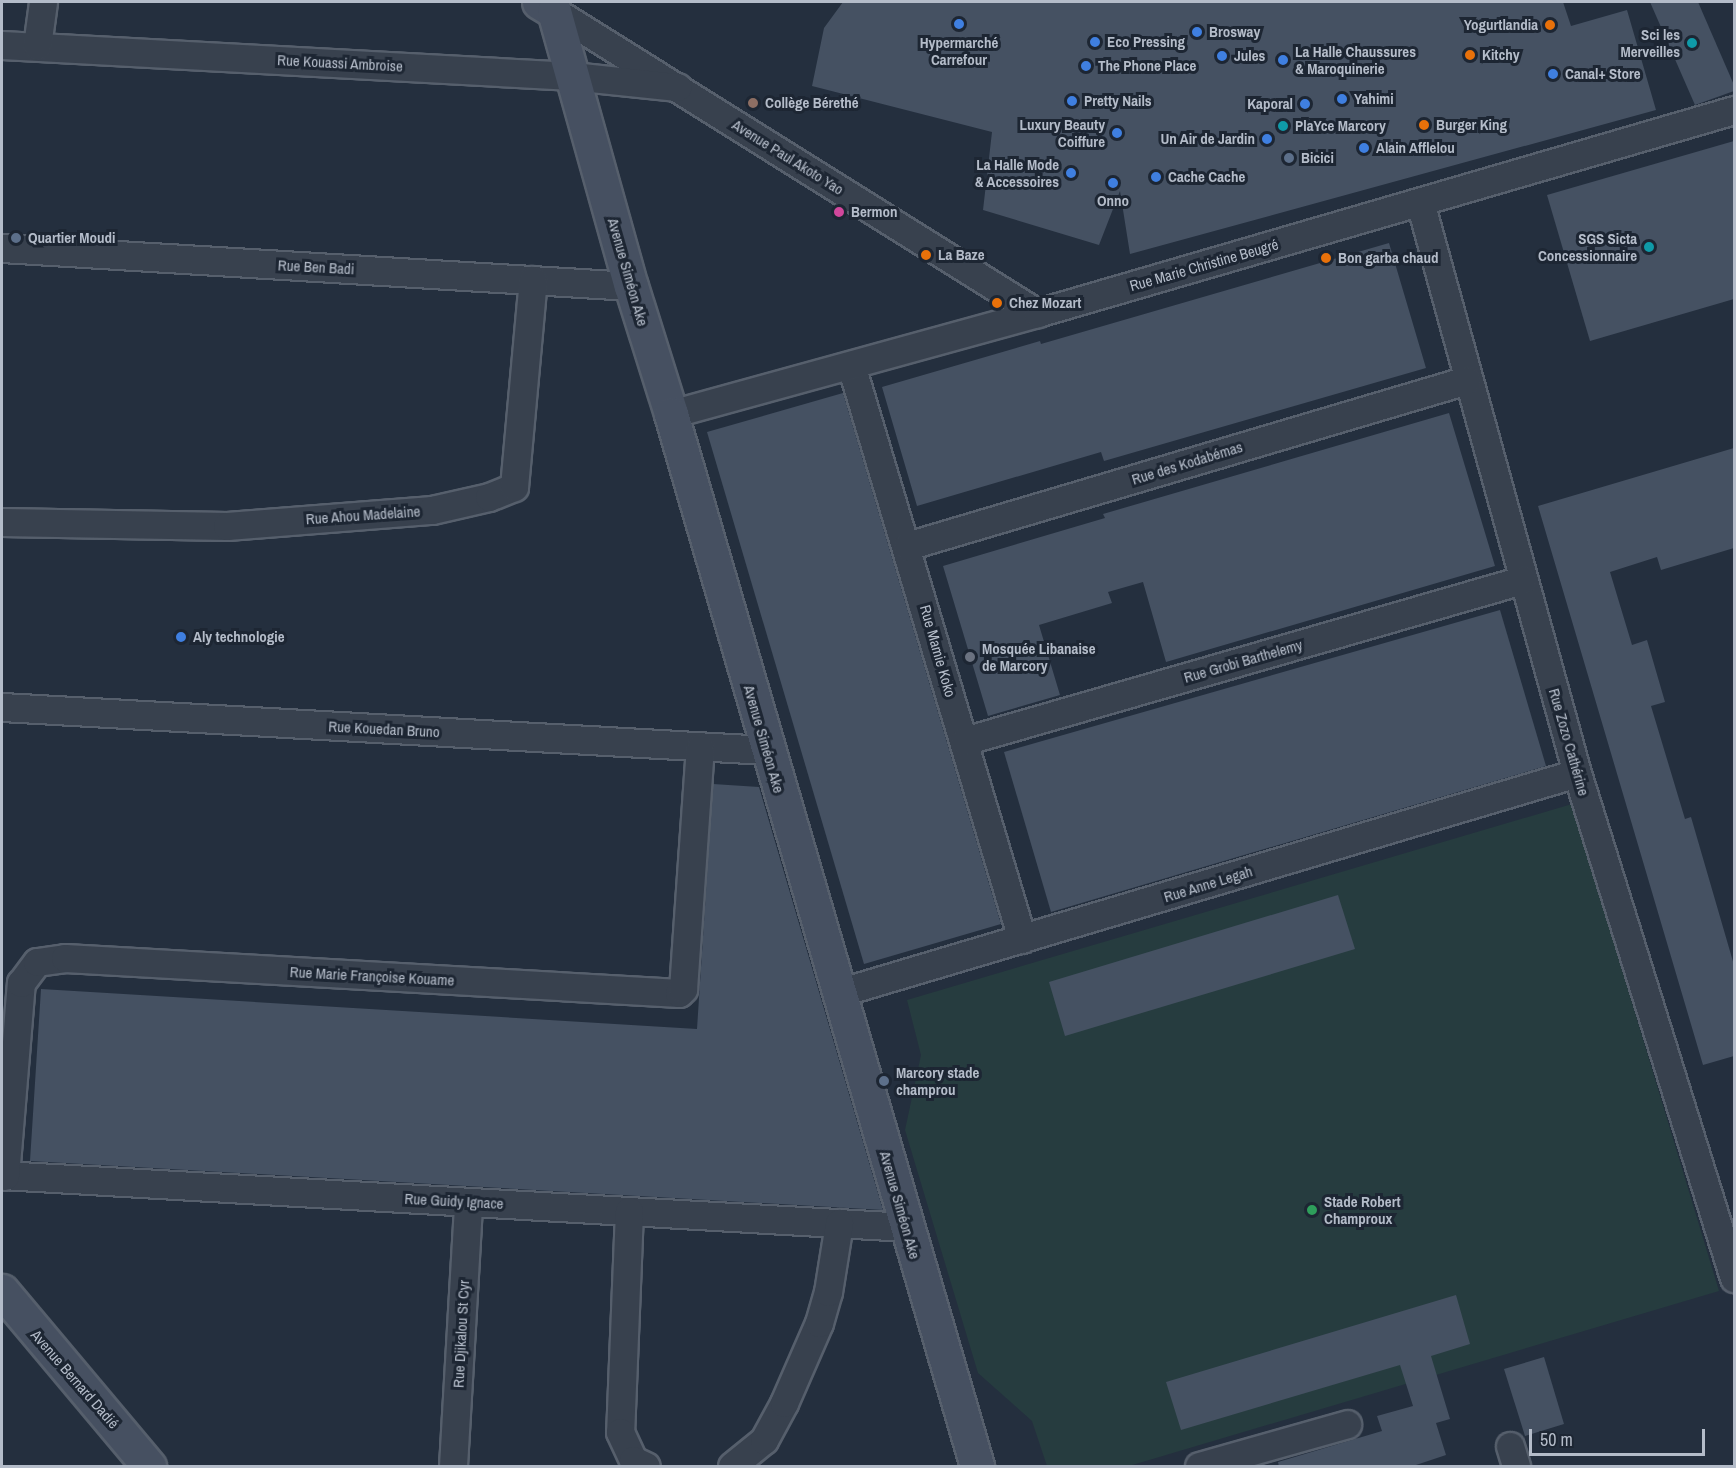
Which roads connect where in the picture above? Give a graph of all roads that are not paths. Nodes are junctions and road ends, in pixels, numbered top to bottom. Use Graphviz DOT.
graph roads {
  1 [pos="43,2"];
  2 [pos="546,6"];
  3 [pos="2,45"];
  4 [pos="37,46"];
  5 [pos="572,76"];
  6 [pos="677,87"];
  7 [pos="1734,110"];
  8 [pos="1420,202"];
  9 [pos="2,248"];
  10 [pos="533,280"];
  11 [pos="632,286"];
  12 [pos="1037,314"];
  13 [pos="851,365"];
  14 [pos="1467,380"];
  15 [pos="671,414"];
  16 [pos="2,522"];
  17 [pos="907,546"];
  18 [pos="1522,580"];
  19 [pos="2,707"];
  20 [pos="964,741"];
  21 [pos="700,748"];
  22 [pos="767,750"];
  23 [pos="1577,773"];
  24 [pos="1022,939"];
  25 [pos="838,993"];
  26 [pos="3,1176"];
  27 [pos="468,1202"];
  28 [pos="629,1211"];
  29 [pos="839,1223"];
  30 [pos="907,1227"];
  31 [pos="1734,1278"];
  32 [pos="2,1291"];
  33 [pos="1347,1424"];
  34 [pos="149,1467"];
  35 [pos="453,1467"];
  36 [pos="646,1467"];
  37 [pos="732,1467"];
  38 [pos="977,1467"];
  39 [pos="1199,1467"];
  1 -- 4 [label="street"];
  2 -- 5 [label="street, Avenue Siméon Ake"];
  2 -- 6 [label="street, Avenue Paul Akoto Yao"];
  3 -- 4 [label="street, Rue Kouassi Ambroise"];
  4 -- 5 [label="street, Rue Kouassi Ambroise"];
  5 -- 6 [label="street, Rue Kouassi Ambroise"];
  5 -- 11 [label="street, Avenue Siméon Ake"];
  6 -- 12 [label="street, Avenue Paul Akoto Yao"];
  7 -- 8 [label="street, Rue Marie Christine Beugré"];
  8 -- 12 [label="street, Rue Marie Christine Beugré"];
  8 -- 14 [label="street, Rue Zozo Cathérine"];
  9 -- 10 [label="street, Rue Ben Badi"];
  10 -- 11 [label="street, Rue Ben Badi"];
  10 -- 16 [label="street, Rue Ahou Madelaine"];
  11 -- 15 [label="street, Avenue Siméon Ake"];
  12 -- 13 [label="street, Rue Marie Christine Beugré"];
  13 -- 15 [label="street, Rue Marie Christine Beugré"];
  13 -- 17 [label="street, Rue Mamie Koko"];
  14 -- 17 [label="street, Rue des Kodabémas"];
  14 -- 18 [label="street, Rue Zozo Cathérine"];
  15 -- 22 [label="street, Avenue Siméon Ake"];
  17 -- 20 [label="street, Rue Mamie Koko"];
  18 -- 20 [label="street, Rue Grobi Barthelemy"];
  18 -- 23 [label="street, Rue Zozo Cathérine"];
  19 -- 21 [label="street, Rue Kouedan Bruno"];
  20 -- 24 [label="street, Rue Mamie Koko"];
  21 -- 22 [label="street, Rue Kouedan Bruno"];
  21 -- 26 [label="street, Rue Marie Françoise Kouame"];
  22 -- 25 [label="street, Avenue Siméon Ake"];
  23 -- 24 [label="street, Rue Anne Legah"];
  23 -- 31 [label="street, Rue Zozo Cathérine"];
  24 -- 25 [label="street, Rue Anne Legah"];
  25 -- 30 [label="street, Avenue Siméon Ake"];
  26 -- 27 [label="street, Rue Guidy Ignace"];
  27 -- 28 [label="street, Rue Guidy Ignace"];
  27 -- 35 [label="street, Rue Djikalou St Cyr"];
  28 -- 29 [label="street, Rue Guidy Ignace"];
  28 -- 36 [label="street"];
  29 -- 30 [label="street, Rue Guidy Ignace"];
  29 -- 37 [label="street"];
  30 -- 38 [label="street, Avenue Siméon Ake"];
  32 -- 34 [label="street, Avenue Bernard Dadié"];
  33 -- 39 [label="street"];
}
